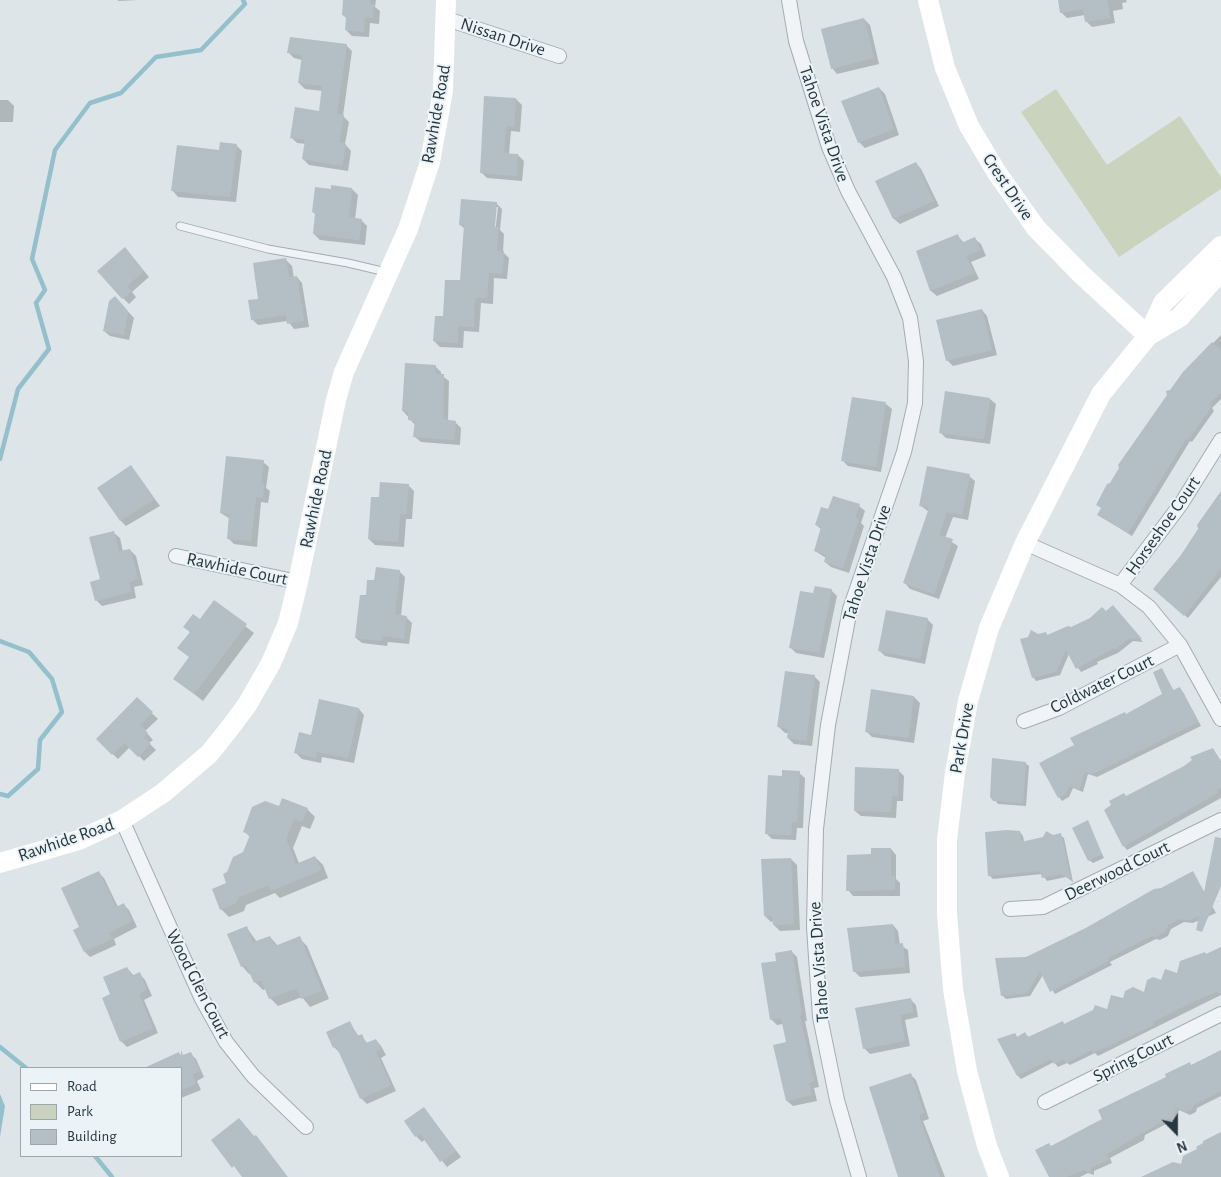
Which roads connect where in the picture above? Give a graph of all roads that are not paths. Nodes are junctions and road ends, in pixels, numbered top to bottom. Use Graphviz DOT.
graph roads {
  1 [pos="789,0"];
  2 [pos="928,0"];
  3 [pos="447,9"];
  4 [pos="560,56"];
  5 [pos="180,226"];
  6 [pos="1221,246"];
  7 [pos="1221,271"];
  8 [pos="389,273"];
  9 [pos="1148,336"];
  10 [pos="1221,440"];
  11 [pos="1025,543"];
  12 [pos="176,556"];
  13 [pos="298,582"];
  14 [pos="1120,586"];
  15 [pos="1180,645"];
  16 [pos="1221,719"];
  17 [pos="1024,721"];
  18 [pos="122,820"];
  19 [pos="1221,820"];
  20 [pos="0,863"];
  21 [pos="1010,909"];
  22 [pos="1221,1014"];
  23 [pos="1045,1102"];
  24 [pos="306,1127"];
  25 [pos="858,1177"];
  26 [pos="999,1177"];
  1 -- 25 [label="street, Tahoe Vista Drive"];
  2 -- 9 [label="street, Crest Drive"];
  3 -- 4 [label="street, Nissan Drive"];
  3 -- 8 [label="street, Rawhide Road"];
  5 -- 8 [label="lane"];
  6 -- 9 [label="street, Park Drive"];
  7 -- 9 [label="street, Park Drive"];
  8 -- 13 [label="street, Rawhide Road"];
  9 -- 11 [label="street, Park Drive"];
  10 -- 14 [label="street, Horseshoe Court"];
  11 -- 14 [label="street"];
  11 -- 26 [label="street, Park Drive"];
  12 -- 13 [label="street, Rawhide Court"];
  13 -- 18 [label="street, Rawhide Road"];
  14 -- 15 [label="street"];
  15 -- 16 [label="street"];
  15 -- 17 [label="street, Coldwater Court"];
  18 -- 20 [label="street, Rawhide Road"];
  18 -- 24 [label="street, Wood Glen Court"];
  19 -- 21 [label="street, Deerwood Court"];
  22 -- 23 [label="street, Spring Court"];
}
